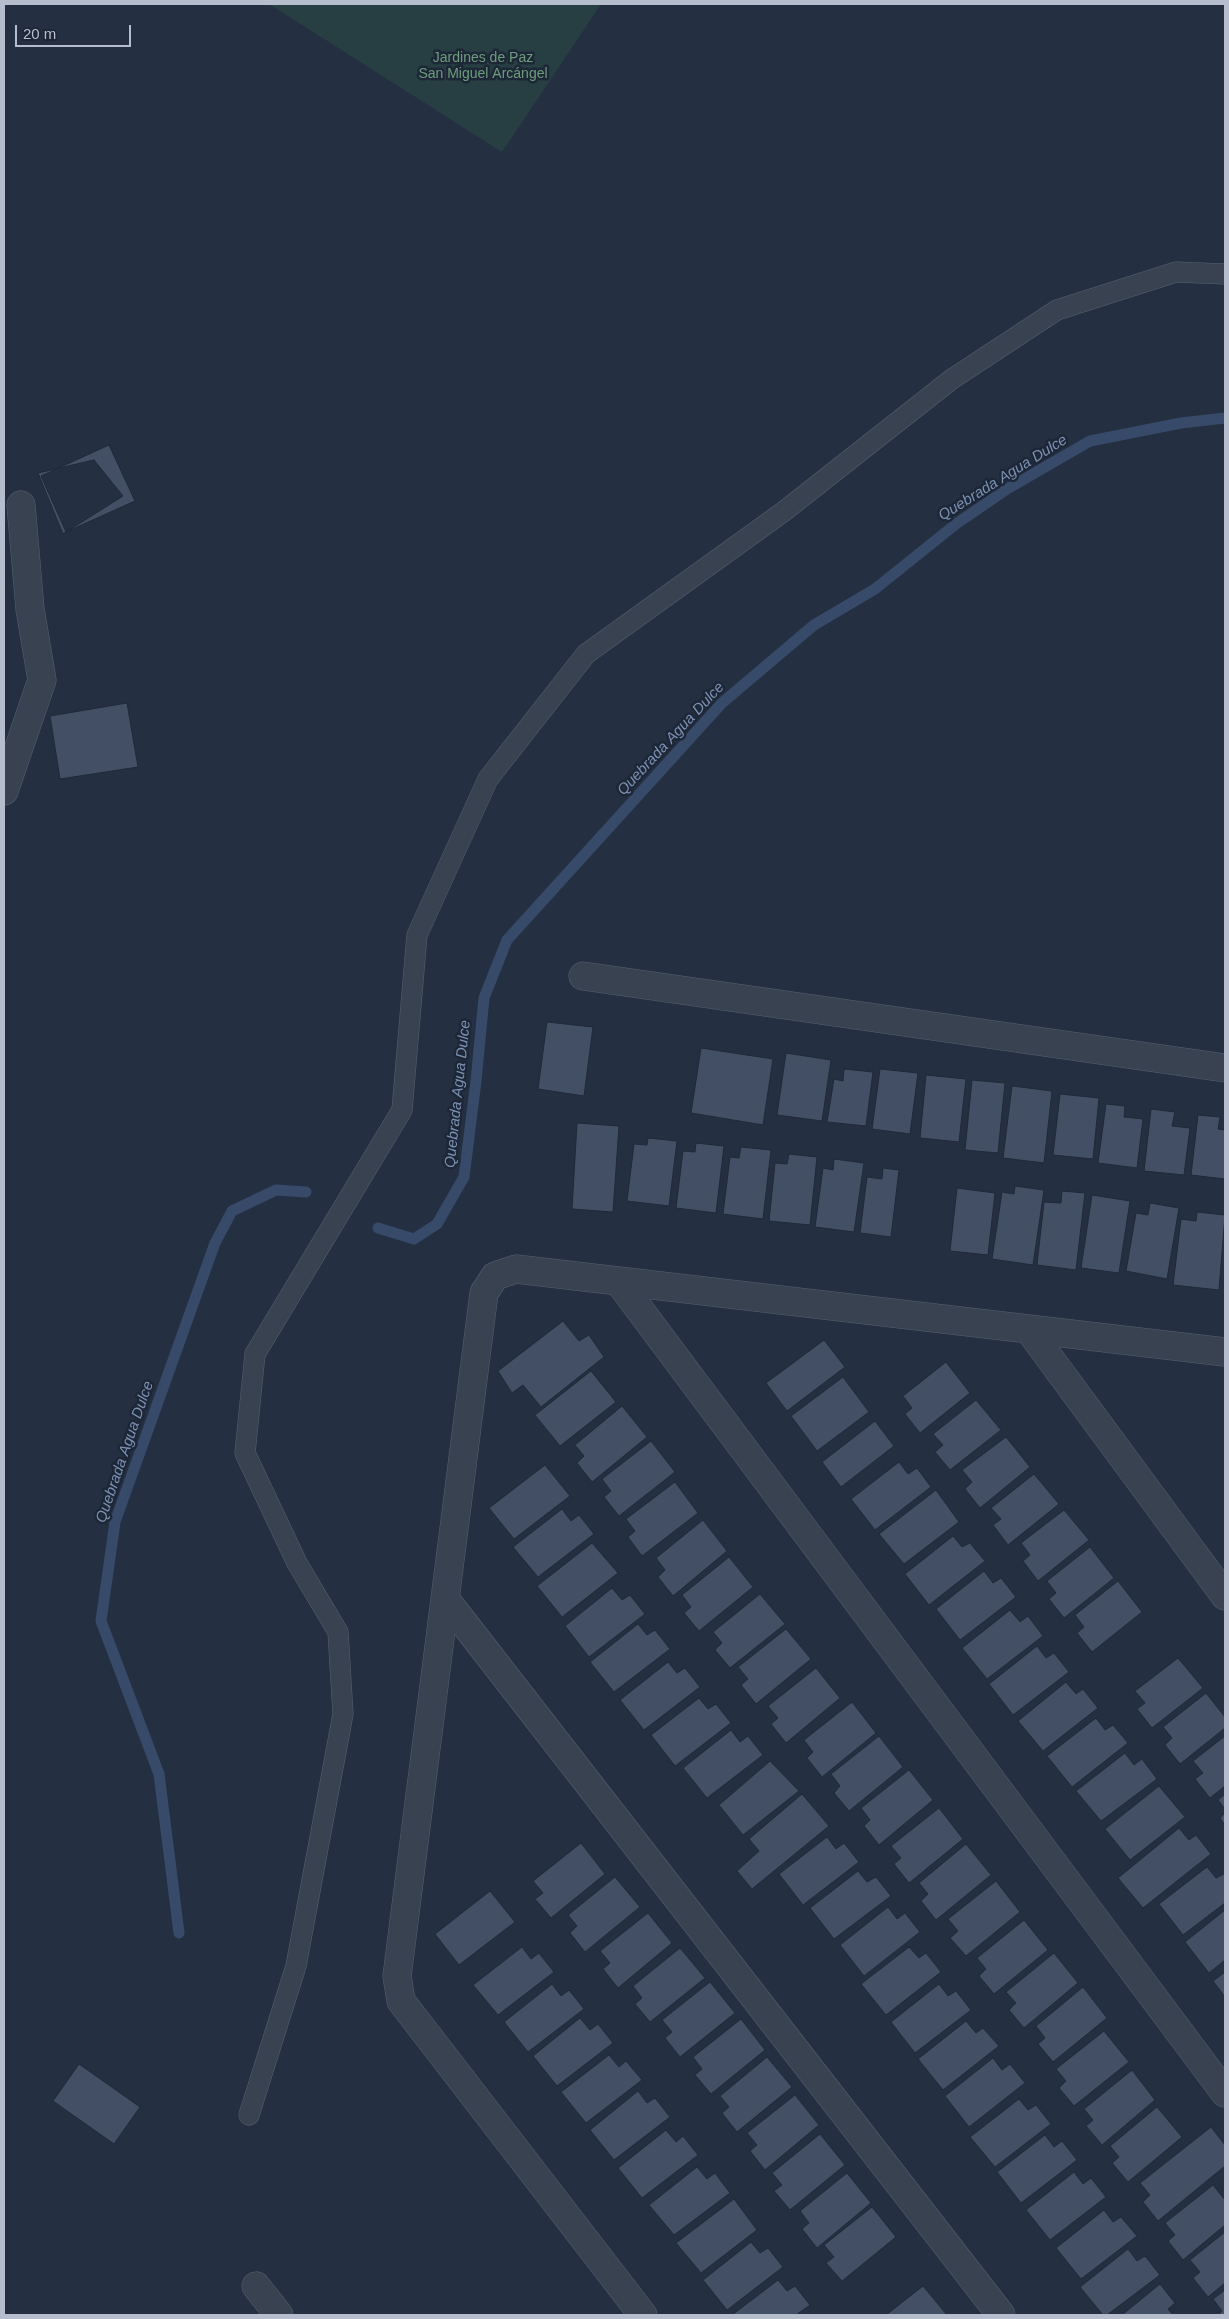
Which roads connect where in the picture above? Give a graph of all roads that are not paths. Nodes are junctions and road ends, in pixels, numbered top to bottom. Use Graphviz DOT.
graph roads {
  1 [pos="1225,274"];
  2 [pos="21,505"];
  3 [pos="4,791"];
  4 [pos="583,976"];
  5 [pos="1225,1068"];
  6 [pos="619,1282"];
  7 [pos="1029,1330"];
  8 [pos="1225,1352"];
  9 [pos="1225,1596"];
  10 [pos="446,1600"];
  11 [pos="1225,2093"];
  12 [pos="249,2115"];
  13 [pos="256,2286"];
  14 [pos="279,2315"];
  15 [pos="644,2315"];
  16 [pos="1001,2315"];
  1 -- 12 [label="lane"];
  2 -- 3 [label="street"];
  4 -- 5 [label="street"];
  6 -- 7 [label="street"];
  6 -- 10 [label="street"];
  6 -- 11 [label="street"];
  7 -- 8 [label="street"];
  7 -- 9 [label="street"];
  10 -- 15 [label="street"];
  10 -- 16 [label="street"];
  13 -- 14 [label="street"];
}
